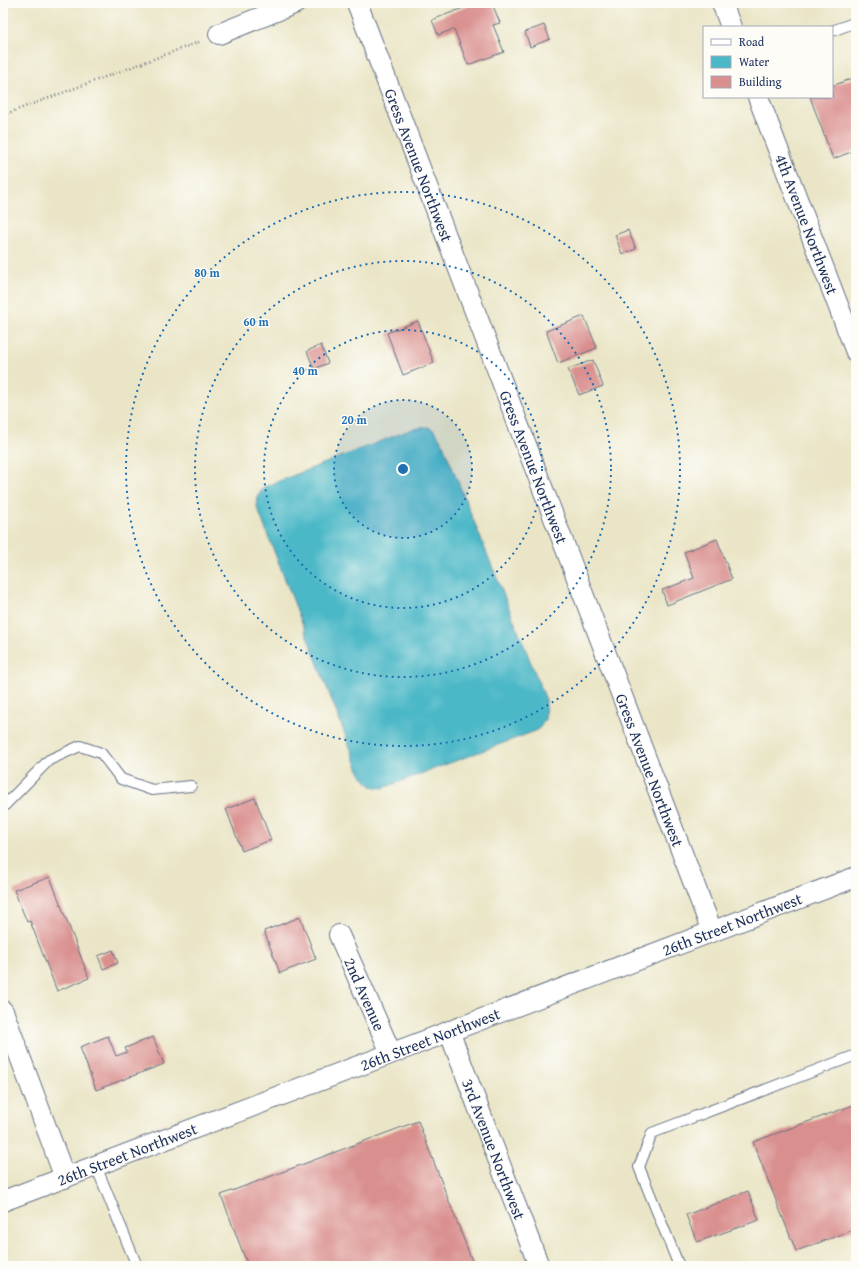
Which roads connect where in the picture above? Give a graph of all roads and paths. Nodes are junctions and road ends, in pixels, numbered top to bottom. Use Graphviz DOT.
graph roads {
  1 [pos="296,3"];
  2 [pos="357,3"];
  3 [pos="722,3"];
  4 [pos="856,22"];
  5 [pos="731,26"];
  6 [pos="833,31"];
  7 [pos="220,34"];
  8 [pos="758,98"];
  9 [pos="3,115"];
  10 [pos="856,352"];
  11 [pos="191,786"];
  12 [pos="3,807"];
  13 [pos="856,876"];
  14 [pos="712,931"];
  15 [pos="339,935"];
  16 [pos="3,1011"];
  17 [pos="449,1031"];
  18 [pos="392,1053"];
  19 [pos="856,1055"];
  20 [pos="96,1166"];
  21 [pos="65,1178"];
  22 [pos="3,1201"];
  23 [pos="136,1266"];
  24 [pos="539,1266"];
  25 [pos="679,1266"];
  1 -- 7 [label="street"];
  2 -- 14 [label="street, Gress Avenue Northwest"];
  3 -- 5 [label="street"];
  4 -- 6 [label="lane"];
  7 -- 9 [label="path"];
  8 -- 10 [label="street, 4th Avenue Northwest"];
  11 -- 12 [label="lane"];
  13 -- 14 [label="street, 26th Street Northwest"];
  14 -- 17 [label="street, 26th Street Northwest"];
  15 -- 18 [label="street, 2nd Avenue"];
  16 -- 21 [label="street"];
  17 -- 18 [label="street, 26th Street Northwest"];
  17 -- 24 [label="street, 3rd Avenue Northwest"];
  18 -- 20 [label="street, 26th Street Northwest"];
  19 -- 25 [label="lane"];
  20 -- 21 [label="street, 26th Street Northwest"];
  20 -- 23 [label="lane"];
  21 -- 22 [label="street, 26th Street Northwest"];
}
